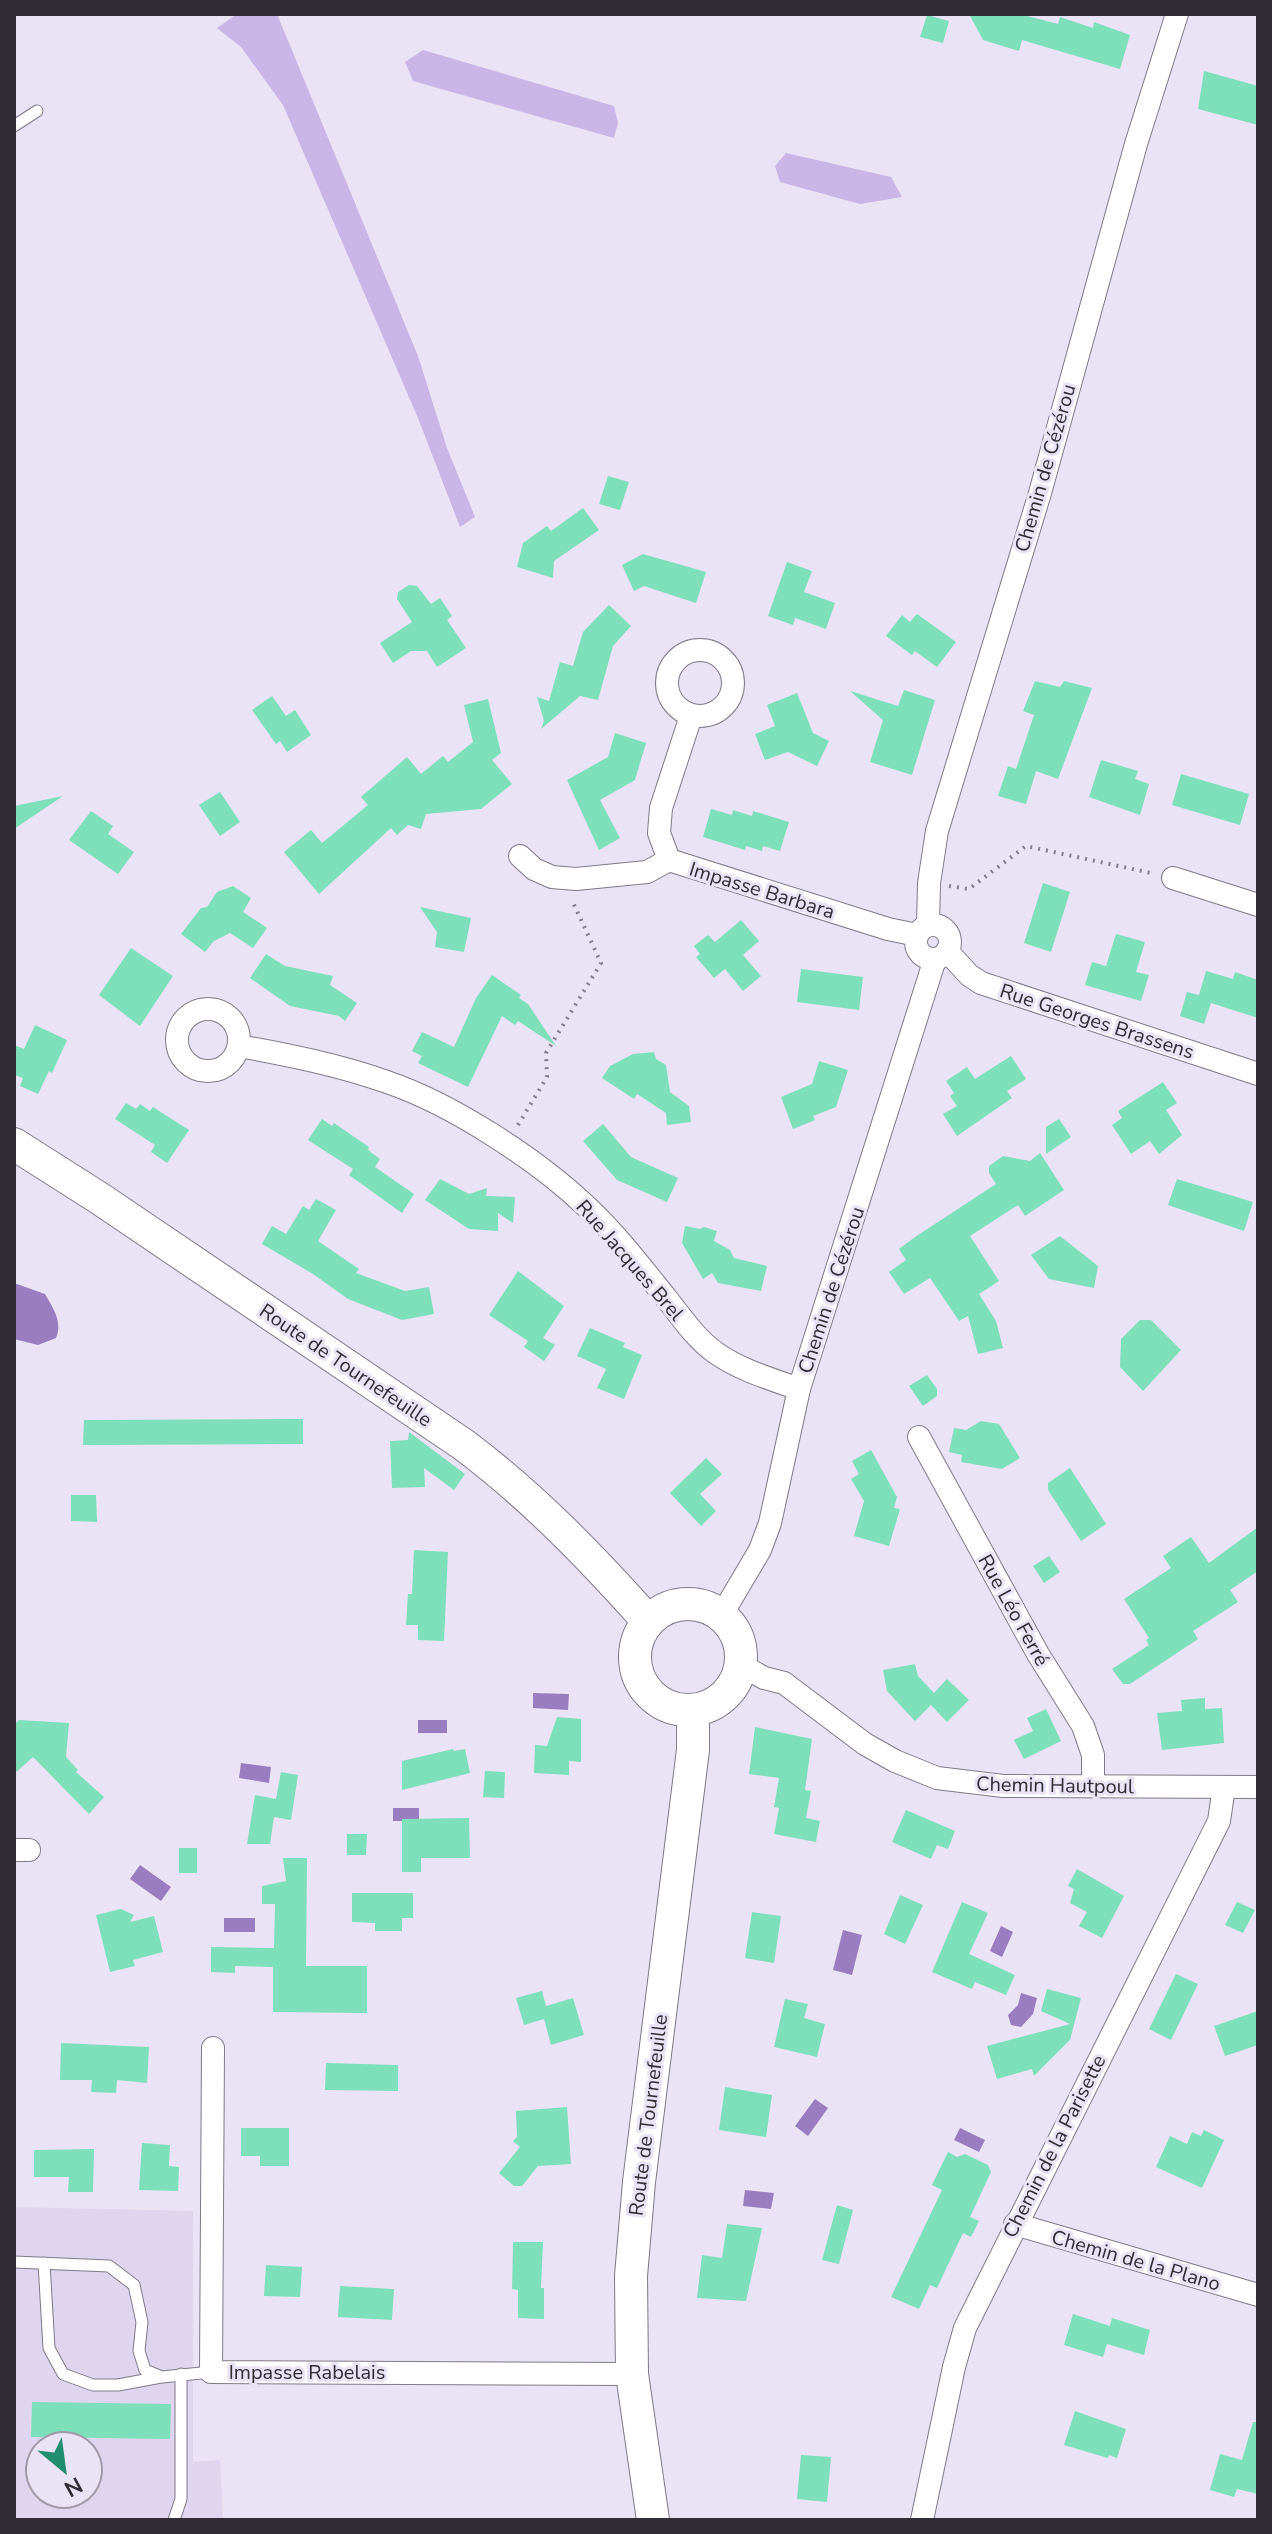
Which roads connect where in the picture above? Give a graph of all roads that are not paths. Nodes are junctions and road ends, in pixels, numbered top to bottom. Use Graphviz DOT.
graph roads {
  1 [pos="1177,14"];
  2 [pos="37,111"];
  3 [pos="14,126"];
  4 [pos="691,716"];
  5 [pos="520,856"];
  6 [pos="669,860"];
  7 [pos="1173,878"];
  8 [pos="1258,905"];
  9 [pos="922,930"];
  10 [pos="941,955"];
  11 [pos="239,1046"];
  12 [pos="1258,1074"];
  13 [pos="14,1144"];
  14 [pos="799,1389"];
  15 [pos="919,1437"];
  16 [pos="721,1616"];
  17 [pos="648,1621"];
  18 [pos="741,1665"];
  19 [pos="693,1711"];
  20 [pos="1093,1786"];
  21 [pos="1224,1787"];
  22 [pos="1258,1787"];
  23 [pos="213,2048"];
  24 [pos="1015,2224"];
  25 [pos="14,2262"];
  26 [pos="44,2263"];
  27 [pos="1258,2295"];
  28 [pos="211,2372"];
  29 [pos="181,2374"];
  30 [pos="632,2374"];
  31 [pos="162,2377"];
  32 [pos="174,2520"];
  33 [pos="653,2520"];
  34 [pos="922,2520"];
  1 -- 9 [label="street, Chemin de Cézérou"];
  2 -- 3 [label="lane"];
  4 -- 6 [label="street"];
  5 -- 6 [label="street, Impasse Barbara"];
  6 -- 9 [label="street, Impasse Barbara"];
  7 -- 8 [label="street"];
  9 -- 10 [label="street, Rue Georges Brassens"];
  10 -- 12 [label="street, Rue Georges Brassens"];
  10 -- 14 [label="street, Chemin de Cézérou"];
  11 -- 14 [label="street, Rue Jacques Brel"];
  13 -- 17 [label="street, Route de Tournefeuille"];
  14 -- 16 [label="street, Chemin de Cézérou"];
  15 -- 20 [label="street, Rue Léo Ferré"];
  16 -- 17 [label="street"];
  16 -- 18 [label="street"];
  17 -- 19 [label="street"];
  18 -- 19 [label="street"];
  18 -- 20 [label="street, Chemin Hautpoul"];
  19 -- 30 [label="street, Route de Tournefeuille"];
  20 -- 21 [label="street, Chemin Hautpoul"];
  21 -- 22 [label="street, Chemin Hautpoul"];
  21 -- 24 [label="street, Chemin de la Parisette"];
  23 -- 28 [label="street, Impasse Rabelais"];
  24 -- 27 [label="street, Chemin de la Plano"];
  24 -- 34 [label="street, Chemin de la Parisette"];
  25 -- 26 [label="lane"];
  26 -- 31 [label="lane"];
  26 -- 31 [label="lane"];
  28 -- 29 [label="lane"];
  28 -- 30 [label="street, Impasse Rabelais"];
  29 -- 31 [label="lane"];
  29 -- 32 [label="lane"];
  30 -- 33 [label="street, Route de Tournefeuille"];
}
